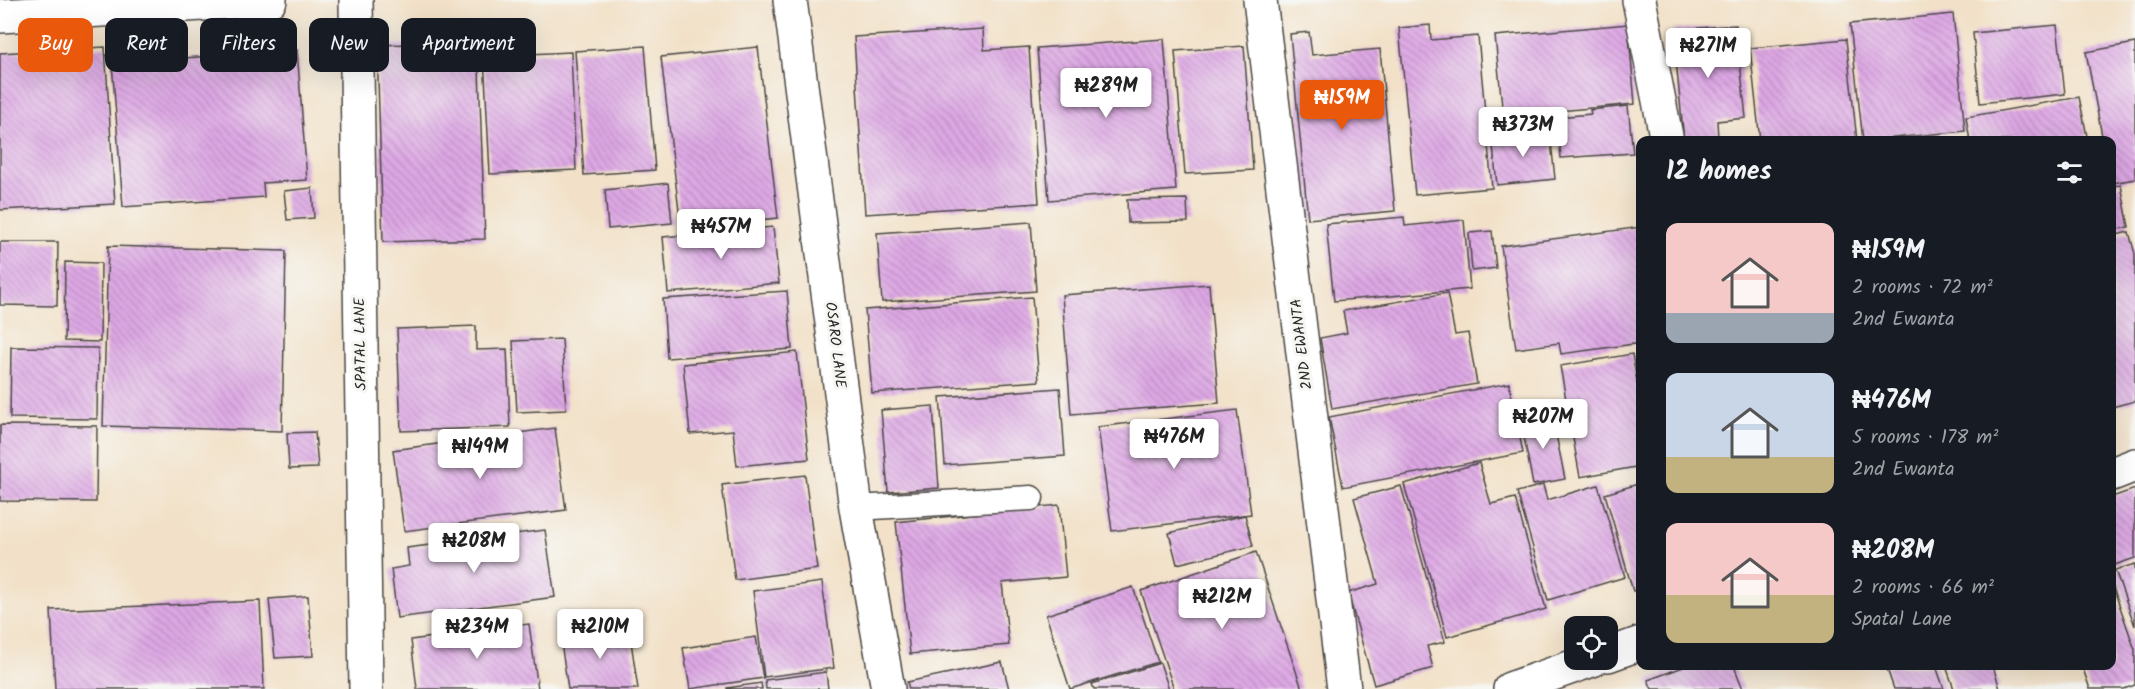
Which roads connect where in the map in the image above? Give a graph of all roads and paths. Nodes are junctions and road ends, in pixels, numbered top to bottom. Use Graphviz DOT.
graph roads {
  1 [pos="270,0"];
  2 [pos="356,0"];
  3 [pos="790,0"];
  4 [pos="1260,0"];
  5 [pos="1639,0"];
  6 [pos="0,16"];
  7 [pos="1665,136"];
  8 [pos="2135,465"];
  9 [pos="2116,472"];
  10 [pos="1031,498"];
  11 [pos="856,508"];
  12 [pos="1636,645"];
  13 [pos="1618,651"];
  14 [pos="1564,670"];
  15 [pos="366,689"];
  16 [pos="888,689"];
  17 [pos="1344,689"];
  18 [pos="1510,689"];
  1 -- 6 [label="street"];
  2 -- 15 [label="street, SPATAL LANE"];
  3 -- 11 [label="street, OSARO LANE"];
  4 -- 17 [label="street, 2ND EWANTA"];
  5 -- 7 [label="street"];
  8 -- 9 [label="street"];
  10 -- 11 [label="lane"];
  11 -- 16 [label="street, OSARO LANE"];
  12 -- 13 [label="street"];
  14 -- 18 [label="street"];
}
